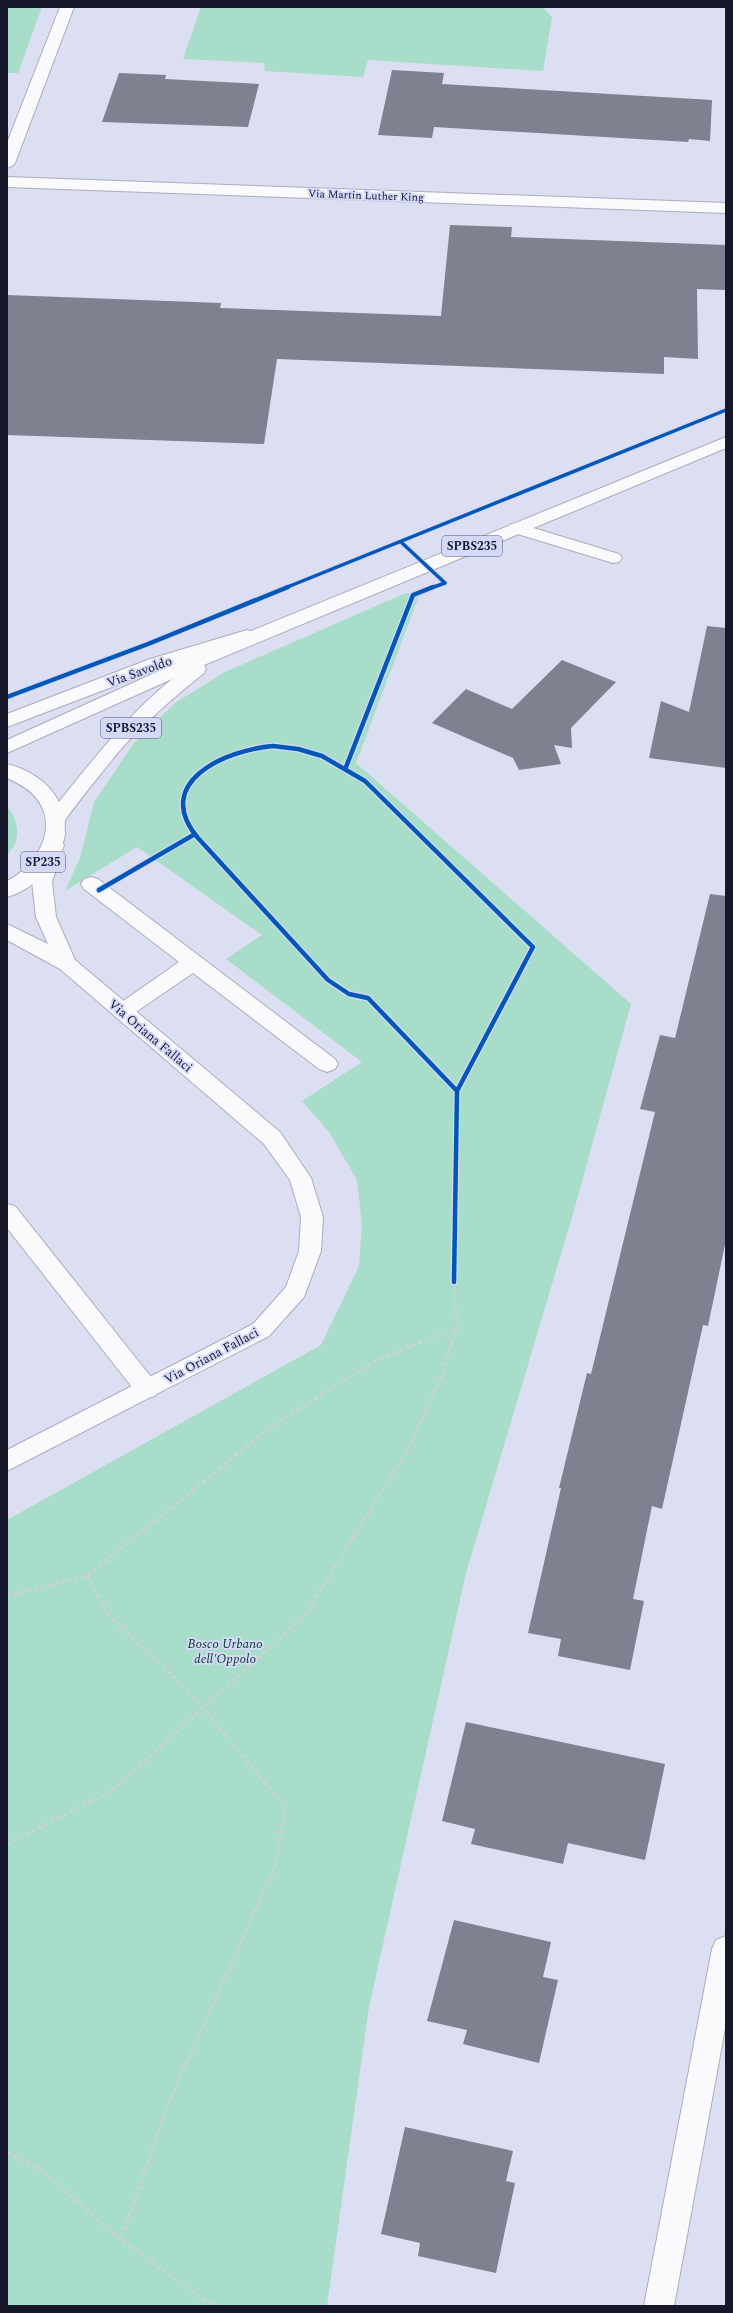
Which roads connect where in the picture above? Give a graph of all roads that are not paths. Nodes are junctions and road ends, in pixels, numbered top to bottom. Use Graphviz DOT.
graph roads {
  1 [pos="67,7"];
  2 [pos="7,163"];
  3 [pos="7,182"];
  4 [pos="726,208"];
  5 [pos="726,442"];
  6 [pos="517,528"];
  7 [pos="613,558"];
  8 [pos="274,628"];
  9 [pos="219,650"];
  10 [pos="7,721"];
  11 [pos="7,747"];
  12 [pos="7,770"];
  13 [pos="56,819"];
  14 [pos="54,845"];
  15 [pos="91,884"];
  16 [pos="7,890"];
  17 [pos="7,931"];
  18 [pos="192,963"];
  19 [pos="67,964"];
  20 [pos="123,1011"];
  21 [pos="327,1064"];
  22 [pos="7,1212"];
  23 [pos="147,1389"];
  24 [pos="7,1462"];
  25 [pos="726,1950"];
  26 [pos="660,2306"];
  1 -- 2 [label="street"];
  3 -- 4 [label="street, Via Martin Luther King"];
  5 -- 6 [label="street, SPBS235"];
  6 -- 7 [label="street"];
  6 -- 8 [label="street, SPBS235"];
  8 -- 9 [label="street, SPBS235"];
  8 -- 10 [label="street, Via Savoldo"];
  9 -- 11 [label="street, SPBS235"];
  9 -- 13 [label="street, SPBS235"];
  12 -- 13 [label="street, SP235"];
  13 -- 14 [label="street, SP235"];
  14 -- 16 [label="street, SP235"];
  14 -- 19 [label="street, Via Oriana Fallaci"];
  15 -- 18 [label="street"];
  17 -- 19 [label="street, Via Oriana Fallaci"];
  18 -- 20 [label="street"];
  18 -- 21 [label="street"];
  19 -- 20 [label="street, Via Oriana Fallaci"];
  20 -- 23 [label="street, Via Oriana Fallaci"];
  22 -- 23 [label="street"];
  23 -- 24 [label="street, Via Oriana Fallaci"];
  25 -- 26 [label="street"];
}
